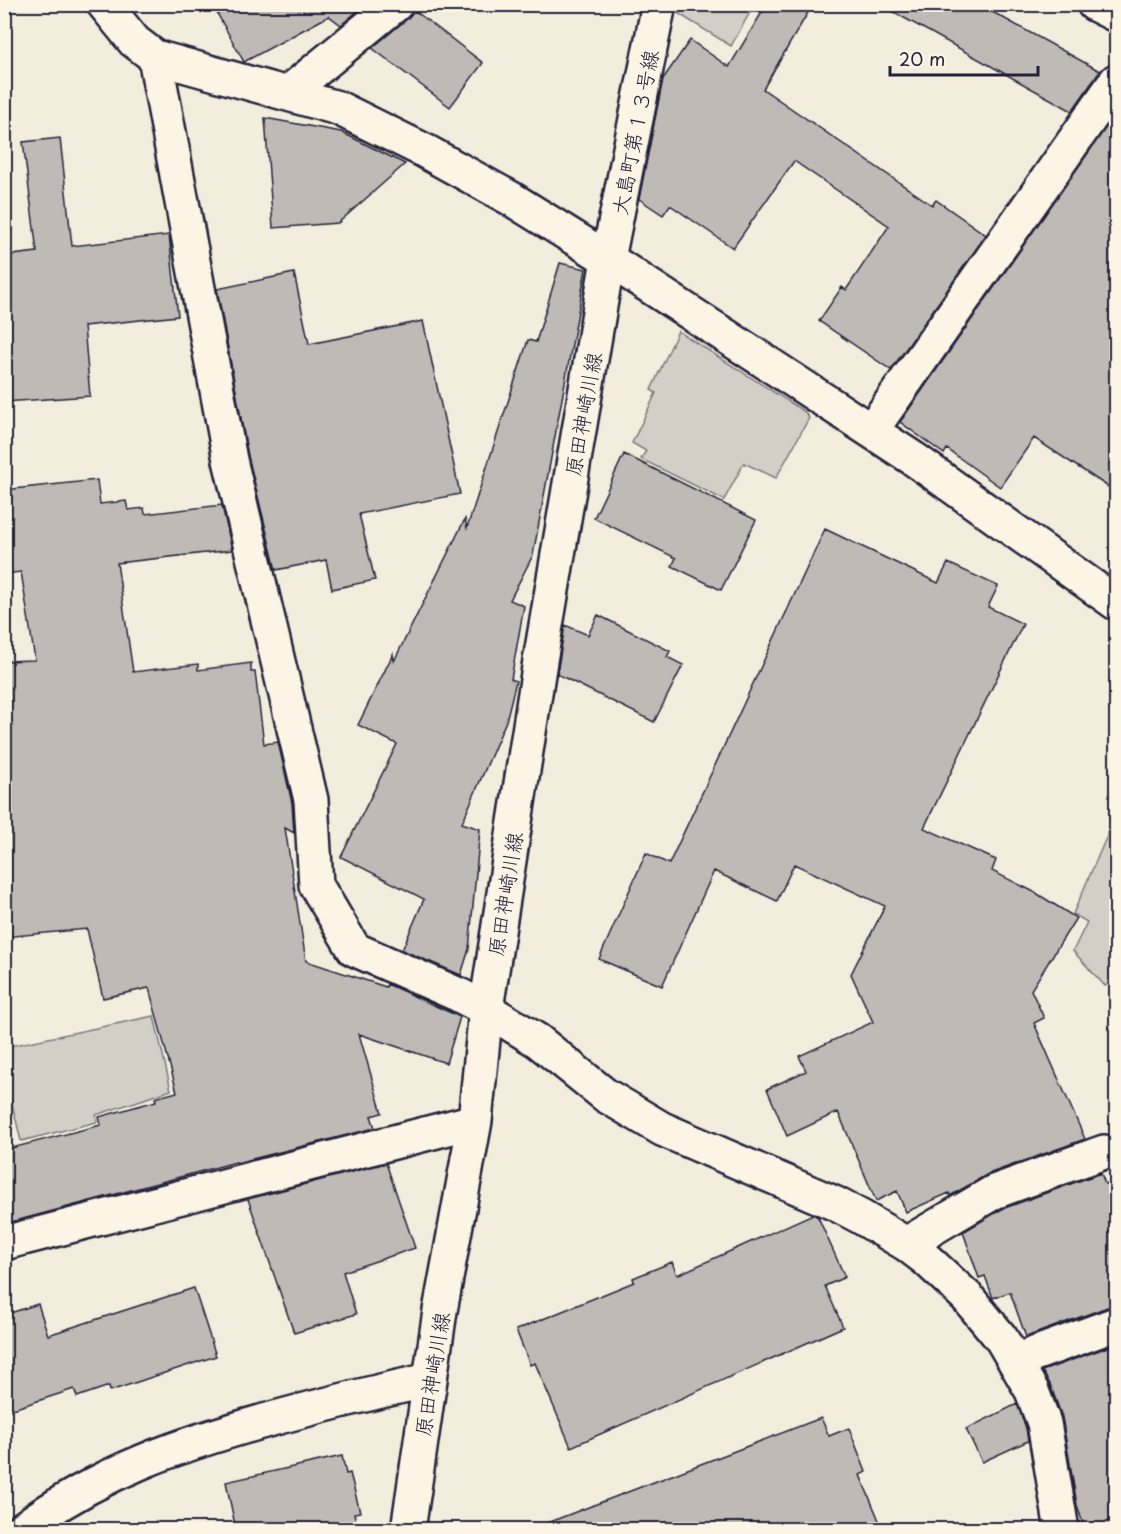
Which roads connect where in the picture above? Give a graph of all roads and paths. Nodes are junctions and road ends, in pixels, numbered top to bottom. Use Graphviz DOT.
graph roads {
  1 [pos="104,4"];
  2 [pos="396,4"];
  3 [pos="659,4"];
  4 [pos="1094,4"];
  5 [pos="1116,15"];
  6 [pos="155,57"];
  7 [pos="1116,81"];
  8 [pos="288,93"];
  9 [pos="608,259"];
  10 [pos="871,431"];
  11 [pos="1116,603"];
  12 [pos="486,1009"];
  13 [pos="475,1120"];
  14 [pos="1104,1152"];
  15 [pos="4,1243"];
  16 [pos="906,1244"];
  17 [pos="1116,1324"];
  18 [pos="1016,1361"];
  19 [pos="430,1380"];
  20 [pos="21,1530"];
  21 [pos="408,1530"];
  22 [pos="1062,1530"];
  1 -- 6 [label="street"];
  2 -- 8 [label="street"];
  3 -- 9 [label="street, 大島町第１３号線"];
  4 -- 5 [label="street"];
  6 -- 8 [label="street"];
  6 -- 12 [label="street"];
  7 -- 10 [label="street"];
  8 -- 9 [label="street"];
  9 -- 10 [label="street"];
  9 -- 12 [label="street, 原田神崎川線"];
  10 -- 11 [label="street"];
  12 -- 13 [label="street, 原田神崎川線"];
  12 -- 16 [label="street"];
  13 -- 15 [label="street"];
  13 -- 19 [label="street, 原田神崎川線"];
  14 -- 16 [label="street"];
  16 -- 18 [label="street"];
  17 -- 18 [label="street"];
  18 -- 22 [label="street"];
  19 -- 20 [label="street"];
  19 -- 21 [label="street, 原田神崎川線"];
}
